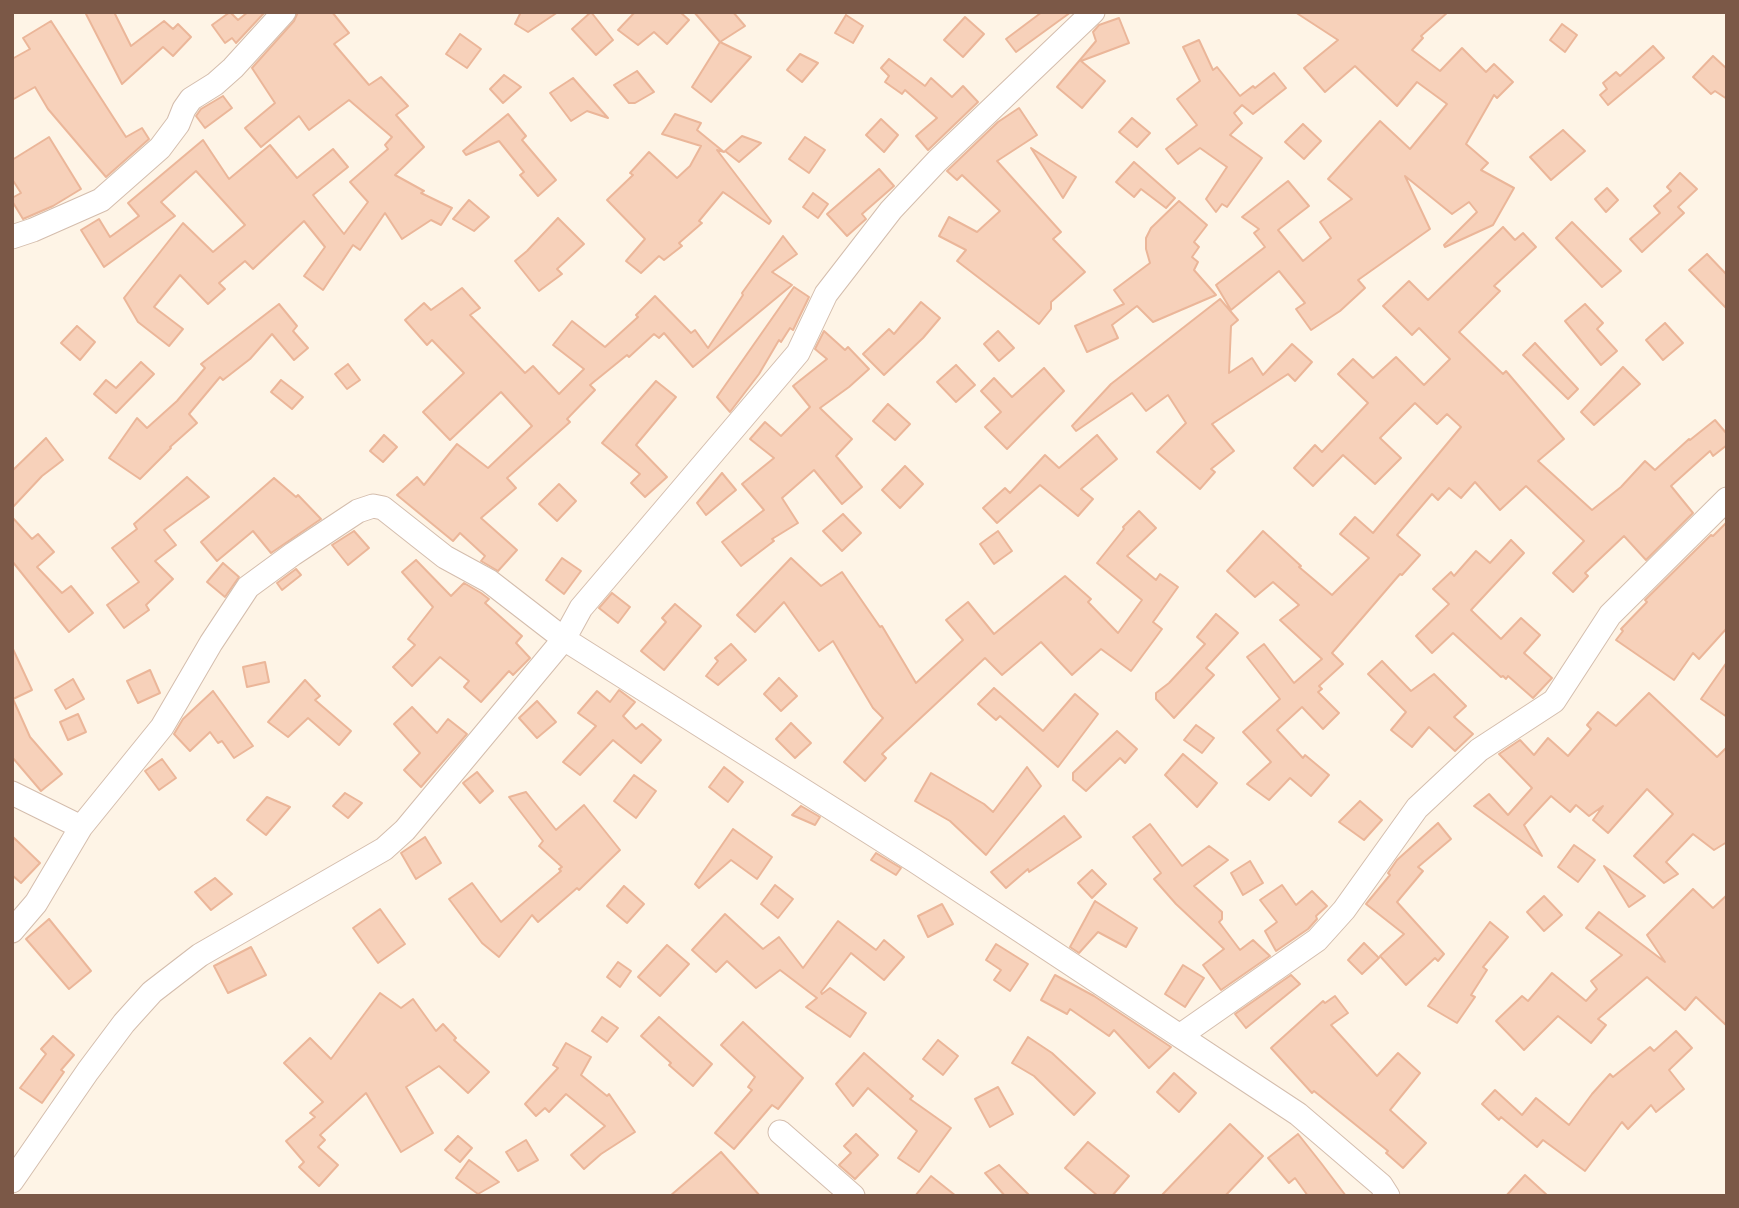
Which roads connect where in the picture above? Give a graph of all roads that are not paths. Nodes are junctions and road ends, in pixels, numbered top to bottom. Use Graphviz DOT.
graph roads {
  1 [pos="284,12"];
  2 [pos="1093,12"];
  3 [pos="12,237"];
  4 [pos="1727,499"];
  5 [pos="564,639"];
  6 [pos="12,793"];
  7 [pos="81,827"];
  8 [pos="12,931"];
  9 [pos="1181,1035"];
  10 [pos="780,1132"];
  11 [pos="12,1181"];
  12 [pos="1390,1192"];
  13 [pos="853,1196"];
  1 -- 3 [label="street"];
  2 -- 5 [label="street"];
  4 -- 9 [label="street"];
  5 -- 7 [label="street"];
  5 -- 9 [label="street"];
  5 -- 11 [label="street"];
  6 -- 7 [label="street"];
  7 -- 8 [label="street"];
  9 -- 12 [label="street"];
  10 -- 13 [label="street"];
}
